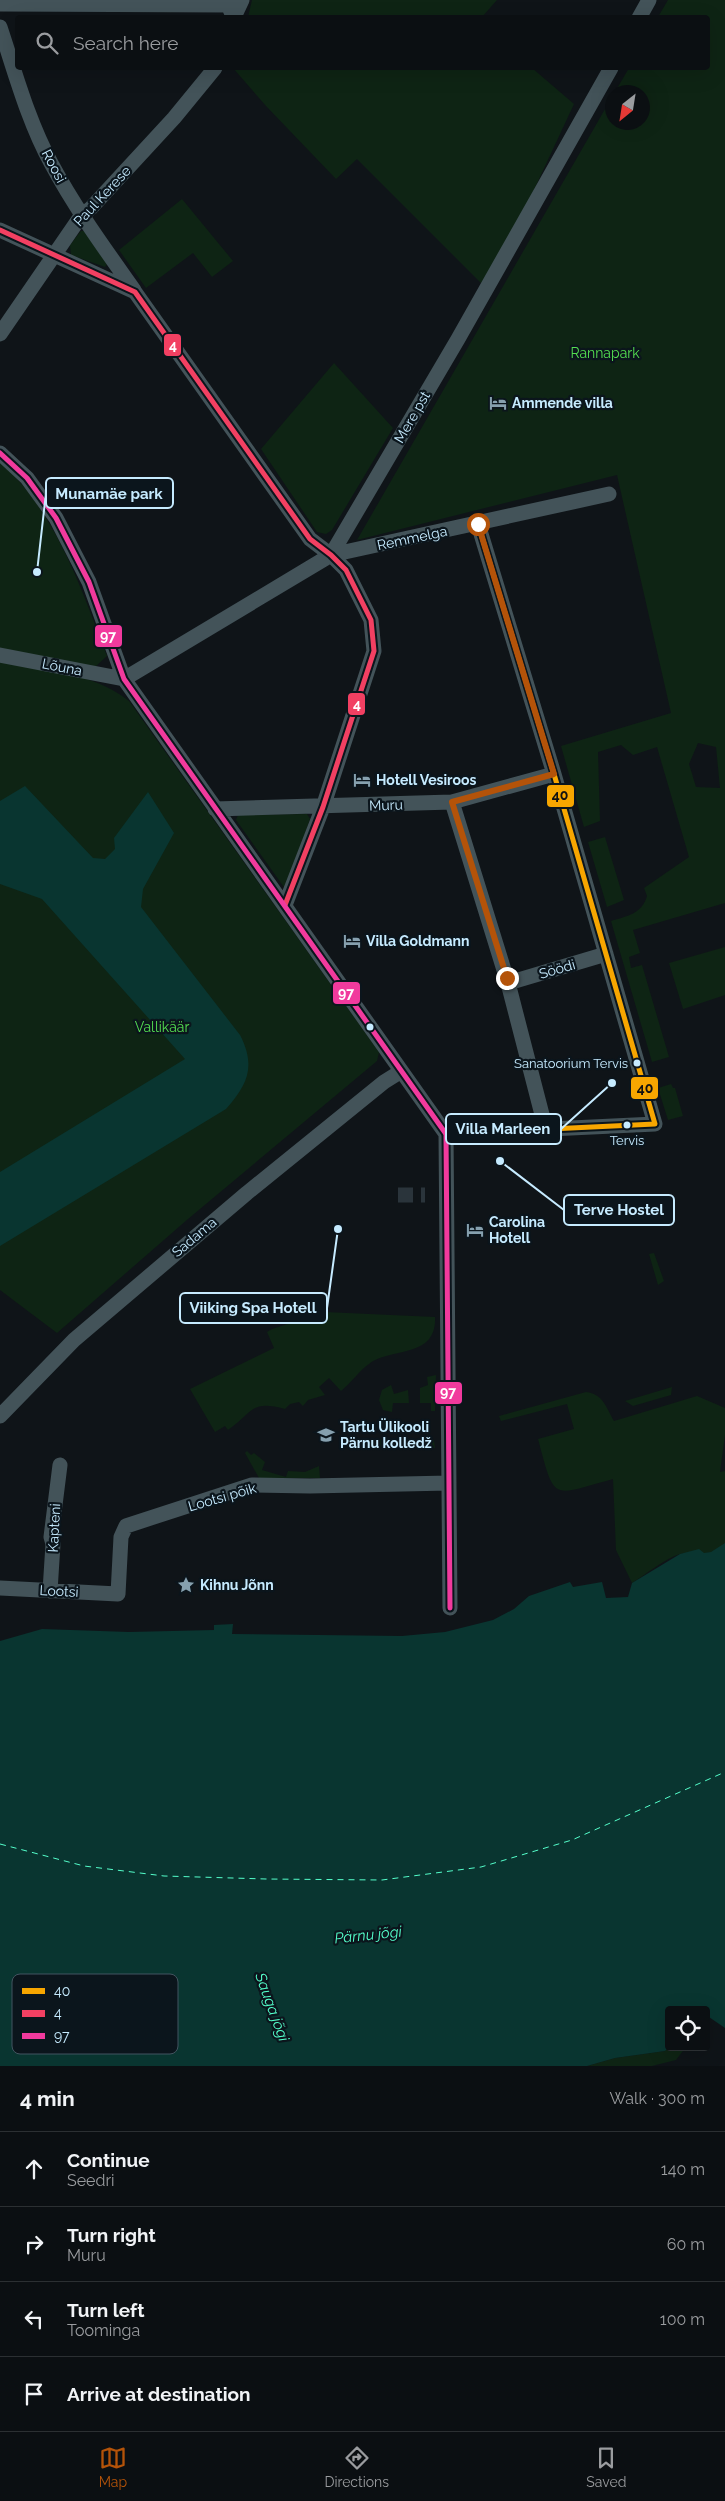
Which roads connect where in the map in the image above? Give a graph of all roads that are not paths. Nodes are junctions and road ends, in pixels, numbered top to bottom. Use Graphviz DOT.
graph roads {
  1 [pos="648,1"];
  2 [pos="0,4"];
  3 [pos="235,8"];
  4 [pos="641,15"];
  5 [pos="0,27"];
  6 [pos="15,70"];
  7 [pos="15,70"];
  8 [pos="213,70"];
  9 [pos="610,70"];
  10 [pos="82,216"];
  11 [pos="0,230"];
  12 [pos="54,254"];
  13 [pos="135,292"];
  14 [pos="0,334"];
  15 [pos="0,454"];
  16 [pos="609,494"];
  17 [pos="478,524"];
  18 [pos="331,555"];
  19 [pos="0,655"];
  20 [pos="124,679"];
  21 [pos="554,774"];
  22 [pos="452,802"];
  23 [pos="323,807"];
  24 [pos="215,809"];
  25 [pos="285,905"];
  26 [pos="606,954"];
  27 [pos="508,983"];
  28 [pos="400,1072"];
  29 [pos="546,1130"];
  30 [pos="446,1134"];
  31 [pos="0,1416"];
  32 [pos="60,1465"];
  33 [pos="449,1483"];
  34 [pos="0,1588"];
  35 [pos="50,1591"];
  36 [pos="118,1594"];
  37 [pos="450,1608"];
  1 -- 4 [label="street"];
  2 -- 3 [label="street"];
  5 -- 7 [label="street, Roosi"];
  6 -- 10 [label="street, Roosi"];
  8 -- 10 [label="street, Paul Kerese"];
  9 -- 18 [label="street, Mere pst"];
  10 -- 12 [label="street, Paul Kerese"];
  10 -- 13 [label="street, Roosi"];
  11 -- 12 [label="street"];
  12 -- 13 [label="street"];
  12 -- 14 [label="street, Paul Kerese"];
  13 -- 18 [label="street, Roosi"];
  15 -- 20 [label="street"];
  16 -- 17 [label="street, Remmelga"];
  17 -- 18 [label="street, Remmelga"];
  17 -- 21 [label="street"];
  18 -- 20 [label="street, Mere pst"];
  18 -- 23 [label="street, Roosi"];
  19 -- 20 [label="street, Lõuna"];
  20 -- 24 [label="street"];
  21 -- 22 [label="street, Muru"];
  21 -- 26 [label="street"];
  22 -- 23 [label="street, Muru"];
  22 -- 27 [label="street"];
  23 -- 24 [label="street, Muru"];
  23 -- 25 [label="street, Roosi"];
  24 -- 25 [label="street"];
  25 -- 28 [label="street"];
  26 -- 27 [label="street, Söödi"];
  26 -- 29 [label="street"];
  27 -- 29 [label="street"];
  28 -- 30 [label="street"];
  28 -- 31 [label="street, Sadama"];
  29 -- 30 [label="street"];
  30 -- 33 [label="street"];
  32 -- 35 [label="street, Kapteni"];
  33 -- 36 [label="street, Lootsi põik"];
  33 -- 37 [label="street"];
  34 -- 35 [label="street, Lootsi"];
  35 -- 36 [label="street, Lootsi"];
}
